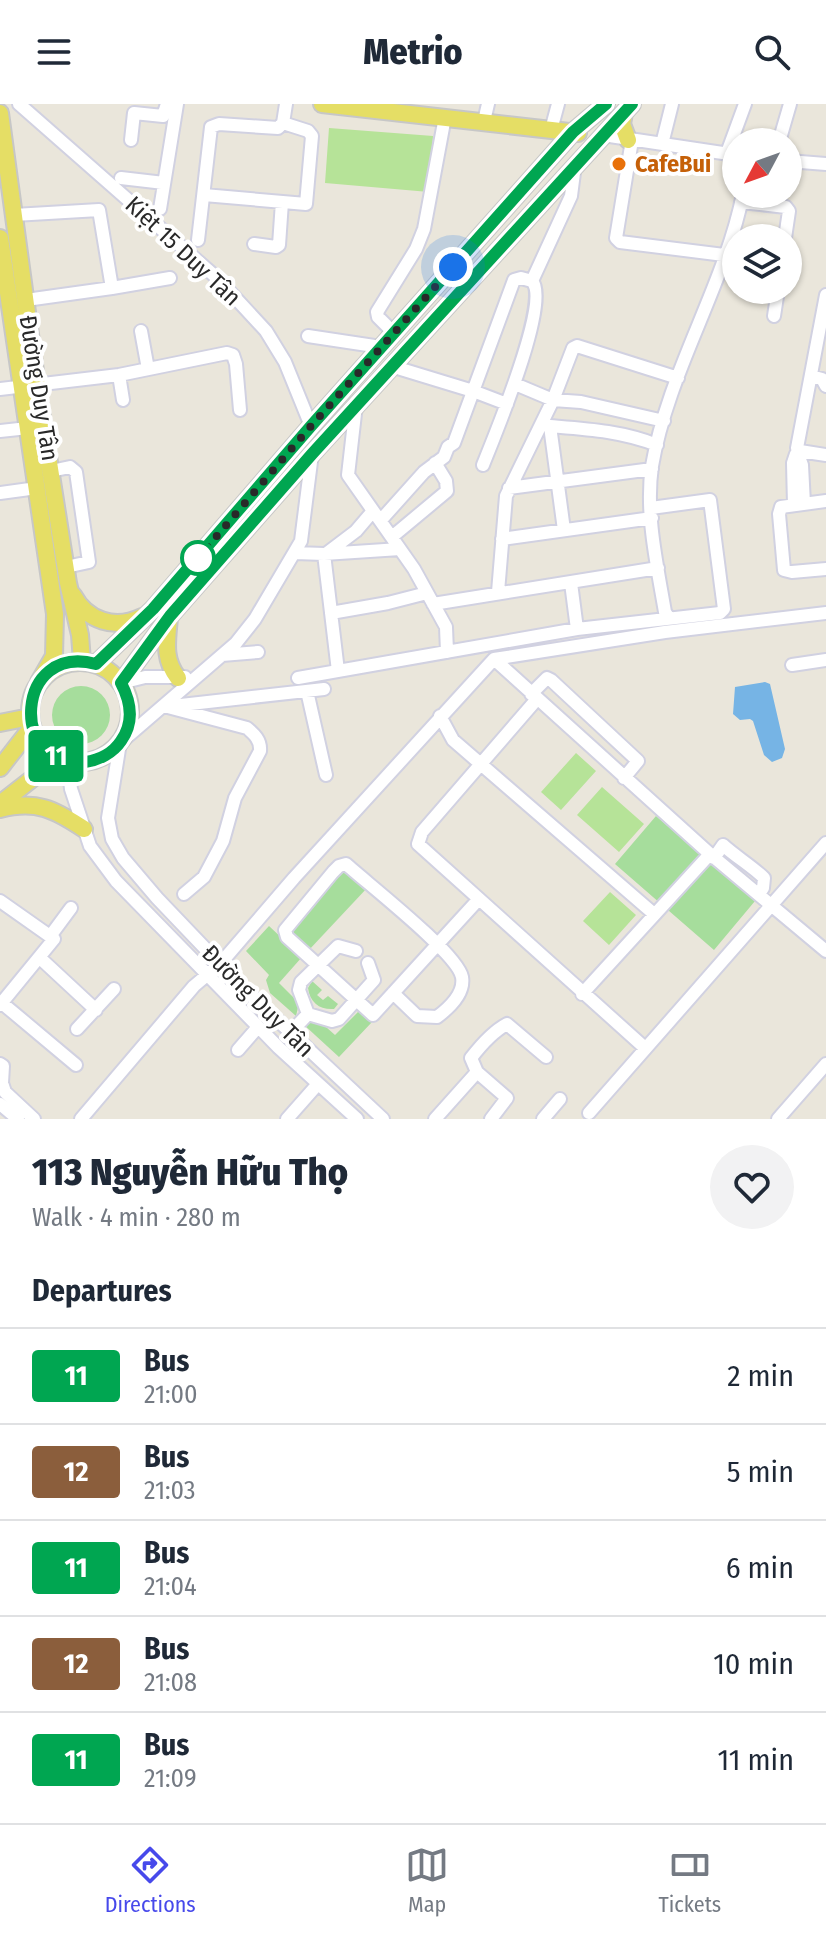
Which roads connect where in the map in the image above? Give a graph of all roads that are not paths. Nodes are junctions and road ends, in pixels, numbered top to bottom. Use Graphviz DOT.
graph roads {
  1 [pos="19,104"];
  2 [pos="167,104"];
  3 [pos="177,104"];
  4 [pos="286,104"];
  5 [pos="322,104"];
  6 [pos="488,104"];
  7 [pos="558,104"];
  8 [pos="606,104"];
  9 [pos="672,104"];
  10 [pos="745,104"];
  11 [pos="790,104"];
  12 [pos="350,106"];
  13 [pos="628,108"];
  14 [pos="0,113"];
  15 [pos="445,117"];
  16 [pos="484,121"];
  17 [pos="283,123"];
  18 [pos="739,128"];
  19 [pos="783,128"];
  20 [pos="552,130"];
  21 [pos="573,132"];
  22 [pos="603,135"];
  23 [pos="131,140"];
  24 [pos="630,140"];
  25 [pos="662,144"];
  26 [pos="722,153"];
  27 [pos="554,154"];
  28 [pos="802,162"];
  29 [pos="826,164"];
  30 [pos="575,165"];
  31 [pos="121,178"];
  32 [pos="164,183"];
  33 [pos="204,195"];
  34 [pos="282,202"];
  35 [pos="160,209"];
  36 [pos="14,215"];
  37 [pos="0,238"];
  38 [pos="198,240"];
  39 [pos="254,244"];
  40 [pos="722,255"];
  41 [pos="722,260"];
  42 [pos="2,274"];
  43 [pos="170,278"];
  44 [pos="532,281"];
  45 [pos="112,288"];
  46 [pos="826,295"];
  47 [pos="26,300"];
  48 [pos="776,304"];
  49 [pos="774,316"];
  50 [pos="141,331"];
  51 [pos="394,333"];
  52 [pos="308,336"];
  53 [pos="381,347"];
  54 [pos="391,366"];
  55 [pos="148,369"];
  56 [pos="119,375"];
  57 [pos="811,376"];
  58 [pos="678,378"];
  59 [pos="515,384"];
  60 [pos="30,386"];
  61 [pos="826,386"];
  62 [pos="0,389"];
  63 [pos="473,391"];
  64 [pos="123,400"];
  65 [pos="553,400"];
  66 [pos="507,404"];
  67 [pos="356,405"];
  68 [pos="240,410"];
  69 [pos="664,421"];
  70 [pos="311,426"];
  71 [pos="28,428"];
  72 [pos="0,431"];
  73 [pos="657,445"];
  74 [pos="798,452"];
  75 [pos="312,454"];
  76 [pos="826,455"];
  77 [pos="435,463"];
  78 [pos="483,465"];
  79 [pos="652,469"];
  80 [pos="51,471"];
  81 [pos="558,480"];
  82 [pos="37,488"];
  83 [pos="509,488"];
  84 [pos="0,493"];
  85 [pos="826,501"];
  86 [pos="799,504"];
  87 [pos="652,513"];
  88 [pos="377,515"];
  89 [pos="564,530"];
  90 [pos="393,536"];
  91 [pos="502,539"];
  92 [pos="400,549"];
  93 [pos="295,553"];
  94 [pos="324,554"];
  95 [pos="658,568"];
  96 [pos="826,569"];
  97 [pos="67,575"];
  98 [pos="571,583"];
  99 [pos="498,592"];
  100 [pos="430,598"];
  101 [pos="153,609"];
  102 [pos="331,613"];
  103 [pos="826,613"];
  104 [pos="170,616"];
  105 [pos="669,618"];
  106 [pos="577,629"];
  107 [pos="258,652"];
  108 [pos="447,652"];
  109 [pos="222,655"];
  110 [pos="494,659"];
  111 [pos="826,660"];
  112 [pos="89,663"];
  113 [pos="792,665"];
  114 [pos="338,671"];
  115 [pos="196,677"];
  116 [pos="178,678"];
  117 [pos="298,678"];
  118 [pos="39,682"];
  119 [pos="121,683"];
  120 [pos="324,689"];
  121 [pos="307,691"];
  122 [pos="534,696"];
  123 [pos="164,706"];
  124 [pos="440,716"];
  125 [pos="594,720"];
  126 [pos="31,722"];
  127 [pos="0,723"];
  128 [pos="427,730"];
  129 [pos="580,738"];
  130 [pos="453,740"];
  131 [pos="120,743"];
  132 [pos="62,759"];
  133 [pos="481,764"];
  134 [pos="0,768"];
  135 [pos="326,775"];
  136 [pos="624,778"];
  137 [pos="0,807"];
  138 [pos="84,829"];
  139 [pos="112,839"];
  140 [pos="826,843"];
  141 [pos="90,846"];
  142 [pos="712,856"];
  143 [pos="744,864"];
  144 [pos="735,875"];
  145 [pos="184,894"];
  146 [pos="759,894"];
  147 [pos="478,900"];
  148 [pos="0,901"];
  149 [pos="771,905"];
  150 [pos="71,908"];
  151 [pos="654,914"];
  152 [pos="51,935"];
  153 [pos="437,944"];
  154 [pos="356,951"];
  155 [pos="826,951"];
  156 [pos="40,958"];
  157 [pos="368,963"];
  158 [pos="220,964"];
  159 [pos="318,966"];
  160 [pos="207,976"];
  161 [pos="114,989"];
  162 [pos="393,993"];
  163 [pos="582,994"];
  164 [pos="355,1001"];
  165 [pos="1,1004"];
  166 [pos="96,1010"];
  167 [pos="308,1014"];
  168 [pos="258,1027"];
  169 [pos="77,1029"];
  170 [pos="290,1033"];
  171 [pos="645,1048"];
  172 [pos="238,1050"];
  173 [pos="546,1057"];
  174 [pos="0,1064"];
  175 [pos="826,1064"];
  176 [pos="76,1065"];
  177 [pos="477,1072"];
  178 [pos="317,1085"];
  179 [pos="560,1099"];
  180 [pos="0,1104"];
  181 [pos="589,1113"];
  182 [pos="352,1117"];
  183 [pos="18,1119"];
  184 [pos="34,1119"];
  185 [pos="81,1119"];
  186 [pos="287,1119"];
  187 [pos="383,1119"];
  188 [pos="435,1119"];
  189 [pos="491,1119"];
  190 [pos="543,1119"];
  191 [pos="778,1119"];
  1 -- 70 [label="street, Kiệt 15 Duy Tân"];
  2 -- 23 [label="street"];
  3 -- 32 [label="street"];
  4 -- 17 [label="street"];
  5 -- 12 [label="main road"];
  6 -- 16 [label="street"];
  7 -- 20 [label="street"];
  8 -- 21 [label="main road"];
  9 -- 25 [label="street"];
  10 -- 18 [label="street"];
  11 -- 19 [label="street"];
  12 -- 15 [label="main road"];
  13 -- 22 [label="main road"];
  13 -- 24 [label="main road"];
  14 -- 36 [label="main road, Đường Duy Tân"];
  15 -- 16 [label="main road"];
  15 -- 51 [label="street"];
  16 -- 20 [label="main road"];
  17 -- 33 [label="street"];
  17 -- 34 [label="street"];
  20 -- 21 [label="main road"];
  20 -- 27 [label="main road"];
  21 -- 22 [label="main road"];
  21 -- 27 [label="main road"];
  22 -- 24 [label="street"];
  22 -- 30 [label="main road"];
  24 -- 25 [label="street"];
  24 -- 40 [label="street"];
  25 -- 26 [label="street"];
  27 -- 51 [label="main road"];
  28 -- 29 [label="street"];
  30 -- 44 [label="street"];
  30 -- 54 [label="main road"];
  31 -- 32 [label="street"];
  32 -- 35 [label="street"];
  33 -- 34 [label="street"];
  33 -- 38 [label="street"];
  34 -- 39 [label="street"];
  36 -- 45 [label="street"];
  36 -- 47 [label="main road, Đường Duy Tân"];
  37 -- 42 [label="main road, Đường Duy Tân"];
  41 -- 58 [label="street"];
  42 -- 60 [label="main road, Đường Duy Tân"];
  43 -- 45 [label="street"];
  44 -- 59 [label="street"];
  44 -- 63 [label="street"];
  45 -- 47 [label="street"];
  46 -- 57 [label="street"];
  47 -- 60 [label="main road, Đường Duy Tân"];
  48 -- 49 [label="street"];
  50 -- 55 [label="street"];
  51 -- 53 [label="main road"];
  52 -- 53 [label="street"];
  53 -- 70 [label="main road"];
  54 -- 63 [label="street"];
  54 -- 67 [label="main road"];
  55 -- 56 [label="street"];
  55 -- 68 [label="street"];
  56 -- 60 [label="street"];
  56 -- 64 [label="street"];
  57 -- 61 [label="street"];
  57 -- 74 [label="street"];
  58 -- 65 [label="street"];
  58 -- 69 [label="street"];
  59 -- 65 [label="street"];
  59 -- 66 [label="street"];
  60 -- 62 [label="street"];
  60 -- 71 [label="main road, Đường Duy Tân"];
  60 -- 80 [label="main road, Đường Duy Tân"];
  63 -- 66 [label="street"];
  63 -- 77 [label="street"];
  65 -- 69 [label="street"];
  65 -- 83 [label="street"];
  66 -- 78 [label="street"];
  67 -- 75 [label="main road"];
  67 -- 88 [label="street"];
  69 -- 73 [label="street"];
  70 -- 101 [label="main road"];
  71 -- 72 [label="street"];
  71 -- 82 [label="main road, Đường Duy Tân"];
  73 -- 79 [label="street"];
  73 -- 81 [label="street"];
  74 -- 76 [label="street"];
  74 -- 86 [label="street"];
  75 -- 93 [label="street"];
  75 -- 104 [label="main road"];
  77 -- 88 [label="street"];
  77 -- 90 [label="street"];
  79 -- 81 [label="street"];
  79 -- 87 [label="street"];
  80 -- 97 [label="main road, Đường Duy Tân"];
  80 -- 97 [label="street"];
  81 -- 83 [label="street"];
  81 -- 89 [label="street"];
  82 -- 84 [label="street"];
  82 -- 118 [label="main road, Đường Duy Tân"];
  83 -- 91 [label="street"];
  85 -- 86 [label="street"];
  86 -- 96 [label="street"];
  87 -- 89 [label="street"];
  87 -- 95 [label="street"];
  87 -- 105 [label="street"];
  88 -- 90 [label="street"];
  88 -- 94 [label="street"];
  89 -- 91 [label="street"];
  90 -- 92 [label="street"];
  91 -- 99 [label="street"];
  92 -- 94 [label="street"];
  92 -- 100 [label="street"];
  93 -- 94 [label="street"];
  93 -- 109 [label="street"];
  94 -- 102 [label="street"];
  95 -- 98 [label="street"];
  95 -- 105 [label="street"];
  97 -- 101 [label="main road"];
  97 -- 112 [label="main road, Đường Duy Tân"];
  98 -- 99 [label="street"];
  98 -- 106 [label="street"];
  99 -- 100 [label="street"];
  100 -- 102 [label="street"];
  100 -- 108 [label="street"];
  101 -- 112 [label="main road"];
  102 -- 114 [label="street"];
  103 -- 110 [label="street"];
  104 -- 116 [label="main road"];
  104 -- 119 [label="main road"];
  105 -- 106 [label="street"];
  106 -- 108 [label="street"];
  107 -- 109 [label="street"];
  108 -- 114 [label="street"];
  109 -- 115 [label="street"];
  110 -- 122 [label="street"];
  110 -- 124 [label="street"];
  111 -- 113 [label="street"];
  112 -- 118 [label="main road"];
  112 -- 119 [label="main road"];
  114 -- 117 [label="street"];
  115 -- 116 [label="street"];
  115 -- 123 [label="street"];
  116 -- 119 [label="street"];
  118 -- 126 [label="main road"];
  119 -- 131 [label="main road"];
  120 -- 121 [label="street"];
  121 -- 123 [label="street"];
  121 -- 135 [label="street"];
  122 -- 125 [label="street"];
  122 -- 129 [label="street"];
  122 -- 133 [label="street"];
  123 -- 131 [label="street"];
  123 -- 145 [label="street"];
  124 -- 128 [label="street"];
  124 -- 130 [label="street"];
  125 -- 129 [label="street"];
  125 -- 136 [label="street"];
  126 -- 127 [label="main road"];
  126 -- 132 [label="main road"];
  126 -- 134 [label="main road"];
  128 -- 130 [label="street"];
  128 -- 158 [label="street"];
  129 -- 136 [label="street"];
  130 -- 133 [label="street"];
  131 -- 132 [label="main road"];
  131 -- 139 [label="street"];
  132 -- 137 [label="main road"];
  132 -- 138 [label="street, Đường Duy Tân"];
  133 -- 147 [label="street"];
  133 -- 151 [label="street"];
  136 -- 142 [label="street"];
  137 -- 138 [label="main road"];
  138 -- 141 [label="street, Đường Duy Tân"];
  139 -- 141 [label="street"];
  139 -- 158 [label="street, Đường Duy Tân"];
  140 -- 149 [label="street"];
  141 -- 160 [label="street, Đường Duy Tân"];
  142 -- 143 [label="street"];
  142 -- 144 [label="street"];
  142 -- 151 [label="street"];
  143 -- 144 [label="street"];
  143 -- 146 [label="street"];
  144 -- 146 [label="street"];
  146 -- 149 [label="street"];
  147 -- 153 [label="street"];
  147 -- 163 [label="street"];
  148 -- 152 [label="street"];
  149 -- 155 [label="street"];
  149 -- 171 [label="street"];
  150 -- 152 [label="street"];
  151 -- 163 [label="street"];
  152 -- 156 [label="street"];
  153 -- 159 [label="street"];
  153 -- 162 [label="street"];
  153 -- 162 [label="street"];
  154 -- 159 [label="street"];
  156 -- 165 [label="street"];
  156 -- 166 [label="street"];
  157 -- 164 [label="street"];
  158 -- 160 [label="street"];
  158 -- 170 [label="street, Đường Duy Tân"];
  159 -- 164 [label="street"];
  159 -- 167 [label="street"];
  160 -- 168 [label="street, Đường Duy Tân"];
  160 -- 185 [label="street"];
  161 -- 166 [label="street"];
  162 -- 164 [label="street"];
  163 -- 171 [label="street"];
  164 -- 167 [label="street"];
  165 -- 176 [label="street"];
  166 -- 169 [label="street"];
  167 -- 170 [label="street"];
  168 -- 172 [label="street"];
  168 -- 178 [label="street, Đường Duy Tân"];
  170 -- 187 [label="street, Đường Duy Tân"];
  171 -- 181 [label="street"];
  173 -- 177 [label="street"];
  174 -- 184 [label="street"];
  175 -- 191 [label="street"];
  177 -- 188 [label="street"];
  177 -- 189 [label="street"];
  178 -- 182 [label="street, Đường Duy Tân"];
  178 -- 186 [label="street"];
  179 -- 190 [label="street"];
  180 -- 183 [label="street"];
}
